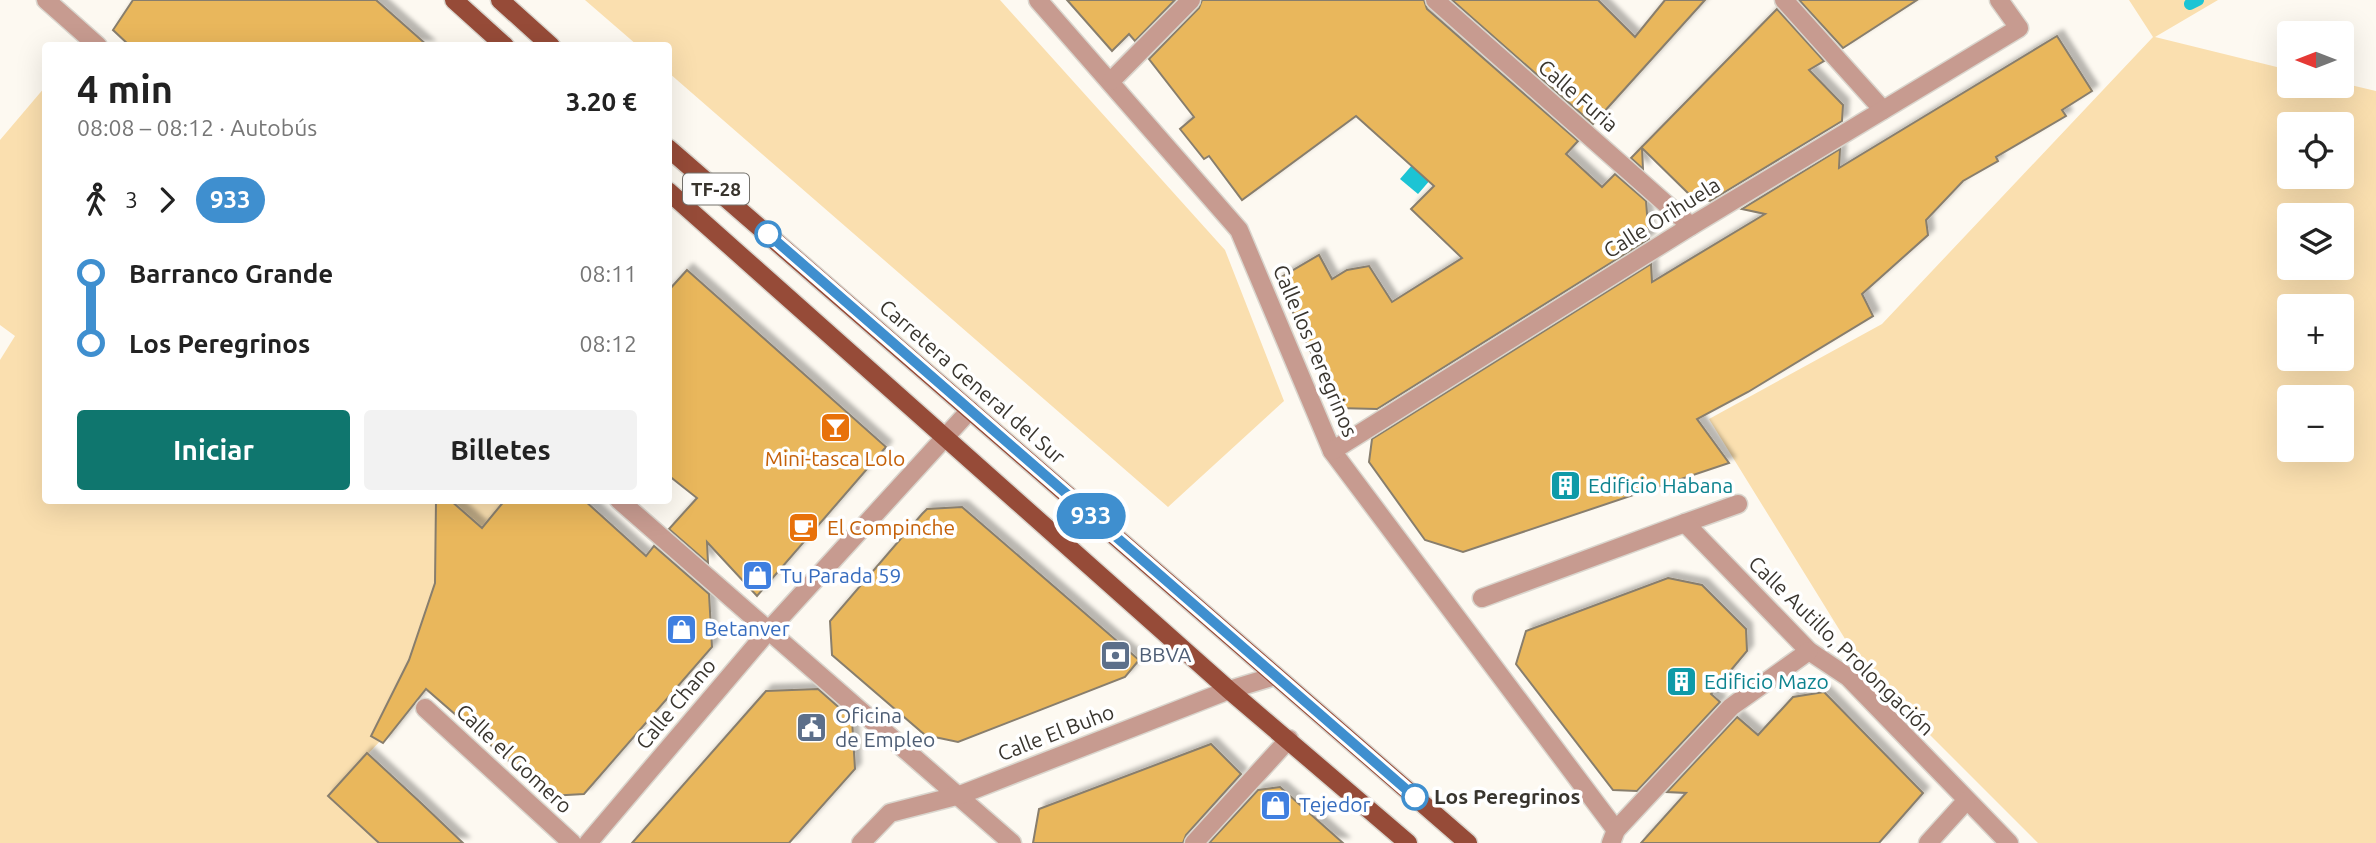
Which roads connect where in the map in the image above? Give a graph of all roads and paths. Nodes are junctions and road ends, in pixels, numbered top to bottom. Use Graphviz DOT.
graph roads {
  1 [pos="47,0"];
  2 [pos="454,0"];
  3 [pos="500,0"];
  4 [pos="1038,0"];
  5 [pos="1191,0"];
  6 [pos="1434,0"];
  7 [pos="1784,0"];
  8 [pos="1999,0"];
  9 [pos="94,42"];
  10 [pos="501,42"];
  11 [pos="547,42"];
  12 [pos="1111,81"];
  13 [pos="1883,110"];
  14 [pos="672,151"];
  15 [pos="672,195"];
  16 [pos="1691,226"];
  17 [pos="970,410"];
  18 [pos="944,437"];
  19 [pos="1332,451"];
  20 [pos="624,504"];
  21 [pos="1738,505"];
  22 [pos="1685,523"];
  23 [pos="1482,598"];
  24 [pos="769,630"];
  25 [pos="1809,651"];
  26 [pos="1275,676"];
  27 [pos="1229,690"];
  28 [pos="425,708"];
  29 [pos="1289,739"];
  30 [pos="960,795"];
  31 [pos="1966,801"];
  32 [pos="1613,836"];
  33 [pos="572,843"];
  34 [pos="588,843"];
  35 [pos="862,843"];
  36 [pos="1012,843"];
  37 [pos="1194,843"];
  38 [pos="1408,843"];
  39 [pos="1468,843"];
  40 [pos="1928,843"];
  41 [pos="2009,843"];
  1 -- 9 [label="street"];
  2 -- 10 [label="main road"];
  3 -- 11 [label="main road"];
  4 -- 12 [label="street, Calle los Peregrinos"];
  5 -- 12 [label="street"];
  6 -- 16 [label="street, Calle Furia"];
  7 -- 13 [label="street"];
  8 -- 13 [label="street, Calle Orihuela"];
  12 -- 19 [label="street, Calle los Peregrinos"];
  13 -- 16 [label="street, Calle Orihuela"];
  14 -- 17 [label="main road, Carretera General del Sur / TF-28"];
  15 -- 18 [label="main road, TF-28"];
  16 -- 19 [label="street, Calle Orihuela"];
  17 -- 18 [label="street, Calle Chano"];
  17 -- 26 [label="main road, Carretera General del Sur / TF-28"];
  18 -- 24 [label="street, Calle Chano"];
  18 -- 27 [label="main road, TF-28"];
  19 -- 32 [label="street, Calle los Peregrinos"];
  20 -- 24 [label="street"];
  21 -- 22 [label="street"];
  22 -- 23 [label="street"];
  22 -- 25 [label="street, Calle Autillo, Prolongación"];
  24 -- 30 [label="street"];
  24 -- 34 [label="street, Calle Chano"];
  25 -- 31 [label="street, Calle Autillo, Prolongación"];
  25 -- 32 [label="street"];
  26 -- 27 [label="street, Calle El Buho"];
  26 -- 39 [label="main road, Carretera General del Sur / TF-28"];
  27 -- 29 [label="main road, TF-28"];
  27 -- 30 [label="street, Calle El Buho"];
  28 -- 33 [label="street, Calle el Gomero"];
  29 -- 37 [label="street"];
  29 -- 38 [label="main road, TF-28"];
  30 -- 35 [label="street, Calle El Buho"];
  30 -- 36 [label="street"];
  31 -- 40 [label="street"];
  31 -- 41 [label="street, Calle Autillo, Prolongación"];
}
